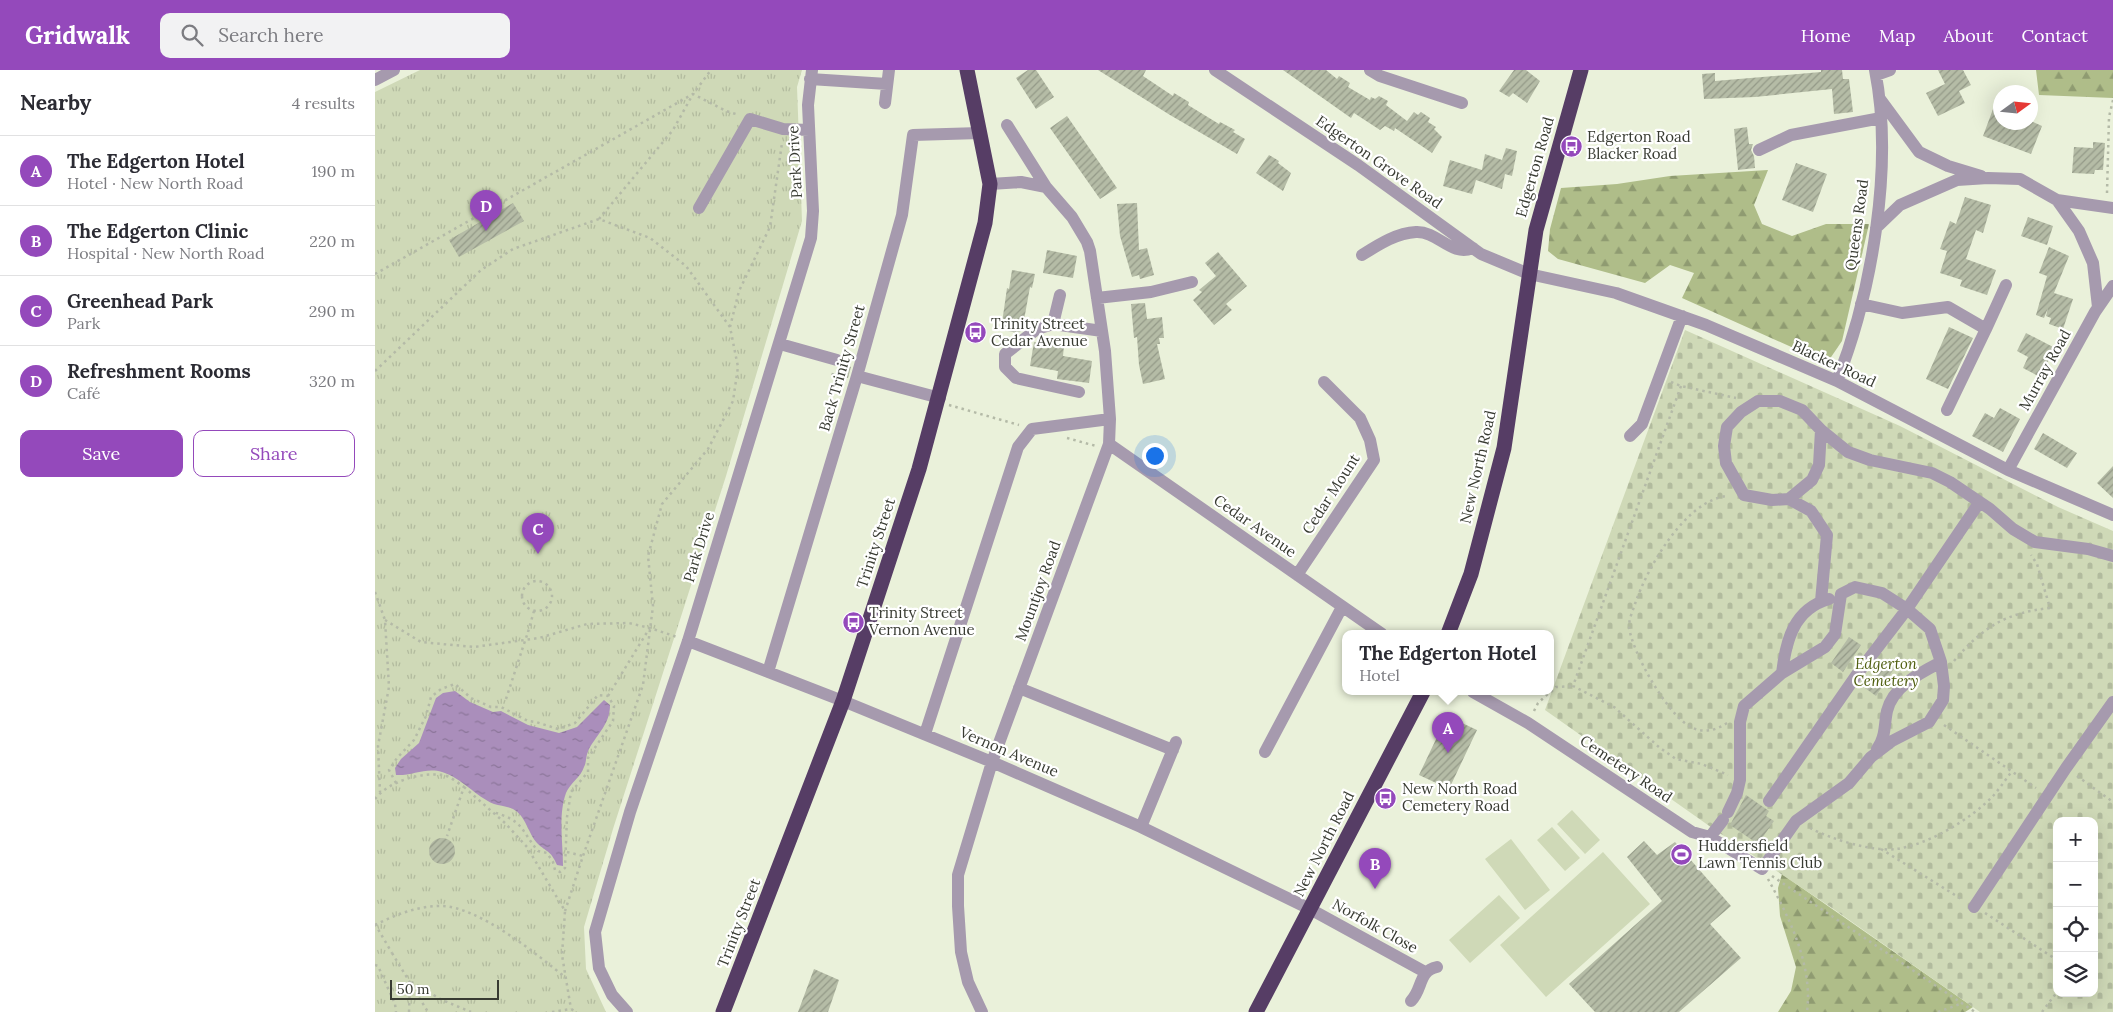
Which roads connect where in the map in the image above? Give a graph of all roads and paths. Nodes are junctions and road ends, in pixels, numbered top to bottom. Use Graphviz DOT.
graph roads {
  1 [pos="394,70"];
  2 [pos="711,70"];
  3 [pos="889,70"];
  4 [pos="967,70"];
  5 [pos="1215,70"];
  6 [pos="1370,70"];
  7 [pos="1581,70"];
  8 [pos="1890,70"];
  9 [pos="1876,73"];
  10 [pos="811,75"];
  11 [pos="375,80"];
  12 [pos="887,84"];
  13 [pos="693,94"];
  14 [pos="1880,99"];
  15 [pos="2113,100"];
  16 [pos="885,103"];
  17 [pos="1462,103"];
  18 [pos="750,118"];
  19 [pos="1881,118"];
  20 [pos="1007,125"];
  21 [pos="783,129"];
  22 [pos="809,130"];
  23 [pos="980,133"];
  24 [pos="1759,150"];
  25 [pos="1988,178"];
  26 [pos="990,184"];
  27 [pos="1046,187"];
  28 [pos="2057,200"];
  29 [pos="699,208"];
  30 [pos="2110,208"];
  31 [pos="599,220"];
  32 [pos="1876,228"];
  33 [pos="1473,248"];
  34 [pos="1362,255"];
  35 [pos="375,274"];
  36 [pos="1529,274"];
  37 [pos="1192,282"];
  38 [pos="2006,286"];
  39 [pos="2113,286"];
  40 [pos="1060,295"];
  41 [pos="1097,298"];
  42 [pos="1861,304"];
  43 [pos="2099,307"];
  44 [pos="1682,316"];
  45 [pos="1053,324"];
  46 [pos="730,328"];
  47 [pos="1986,329"];
  48 [pos="1102,331"];
  49 [pos="779,344"];
  50 [pos="837,360"];
  51 [pos="375,371"];
  52 [pos="857,376"];
  53 [pos="1837,381"];
  54 [pos="1324,382"];
  55 [pos="1079,392"];
  56 [pos="939,400"];
  57 [pos="1758,401"];
  58 [pos="1947,410"];
  59 [pos="1110,419"];
  60 [pos="1032,429"];
  61 [pos="1821,430"];
  62 [pos="1630,436"];
  63 [pos="1109,444"];
  64 [pos="2008,470"];
  65 [pos="1744,495"];
  66 [pos="1789,498"];
  67 [pos="1979,503"];
  68 [pos="2113,515"];
  69 [pos="2018,532"];
  70 [pos="2113,556"];
  71 [pos="1297,575"];
  72 [pos="375,592"];
  73 [pos="1841,594"];
  74 [pos="1821,601"];
  75 [pos="1342,607"];
  76 [pos="1907,609"];
  77 [pos="534,611"];
  78 [pos="385,620"];
  79 [pos="650,628"];
  80 [pos="1376,630"];
  81 [pos="1450,630"];
  82 [pos="687,640"];
  83 [pos="1942,668"];
  84 [pos="768,672"];
  85 [pos="1782,673"];
  86 [pos="1573,686"];
  87 [pos="1019,688"];
  88 [pos="1554,689"];
  89 [pos="1421,695"];
  90 [pos="1478,695"];
  91 [pos="1547,695"];
  92 [pos="608,696"];
  93 [pos="507,699"];
  94 [pos="843,701"];
  95 [pos="2113,702"];
  96 [pos="1744,706"];
  97 [pos="1932,717"];
  98 [pos="1528,723"];
  99 [pos="925,734"];
  100 [pos="1265,752"];
  101 [pos="1871,757"];
  102 [pos="992,762"];
  103 [pos="2066,768"];
  104 [pos="2012,771"];
  105 [pos="1740,780"];
  106 [pos="396,783"];
  107 [pos="463,787"];
  108 [pos="380,792"];
  109 [pos="2048,796"];
  110 [pos="375,799"];
  111 [pos="1769,801"];
  112 [pos="2113,802"];
  113 [pos="493,812"];
  114 [pos="1796,821"];
  115 [pos="1141,827"];
  116 [pos="447,836"];
  117 [pos="1710,837"];
  118 [pos="1878,848"];
  119 [pos="567,852"];
  120 [pos="583,856"];
  121 [pos="1762,869"];
  122 [pos="1974,906"];
  123 [pos="1310,909"];
  124 [pos="565,911"];
  125 [pos="375,925"];
  126 [pos="2053,957"];
  127 [pos="375,965"];
  128 [pos="1437,967"];
  129 [pos="1425,972"];
  130 [pos="566,978"];
  131 [pos="409,981"];
  132 [pos="2053,997"];
  133 [pos="1411,1000"];
  134 [pos="1963,1003"];
  135 [pos="571,1009"];
  136 [pos="396,1012"];
  137 [pos="409,1012"];
  138 [pos="428,1012"];
  139 [pos="471,1012"];
  140 [pos="552,1012"];
  141 [pos="576,1012"];
  142 [pos="627,1012"];
  143 [pos="723,1012"];
  144 [pos="982,1012"];
  145 [pos="1256,1012"];
  146 [pos="1807,1012"];
  147 [pos="1939,1012"];
  148 [pos="1975,1012"];
  149 [pos="2042,1012"];
  1 -- 11 [label="street"];
  2 -- 13 [label="path"];
  3 -- 12 [label="street"];
  4 -- 23 [label="highway, Trinity Street"];
  5 -- 33 [label="street, Edgerton Grove Road"];
  6 -- 17 [label="street"];
  7 -- 36 [label="highway, Edgerton Road"];
  8 -- 9 [label="street"];
  9 -- 14 [label="street, Queens Road"];
  10 -- 12 [label="street, Park Drive"];
  10 -- 22 [label="street, Park Drive"];
  12 -- 16 [label="street"];
  13 -- 18 [label="path"];
  13 -- 31 [label="path"];
  13 -- 35 [label="path"];
  14 -- 19 [label="street, Queens Road"];
  14 -- 25 [label="street"];
  15 -- 30 [label="path"];
  18 -- 21 [label="street"];
  18 -- 29 [label="street"];
  19 -- 24 [label="street"];
  19 -- 32 [label="street, Queens Road"];
  20 -- 27 [label="street, Mountjoy Road"];
  21 -- 22 [label="street"];
  21 -- 46 [label="path"];
  22 -- 49 [label="street, Park Drive"];
  23 -- 26 [label="highway, Trinity Street"];
  23 -- 52 [label="street, Back Trinity Street"];
  25 -- 28 [label="street"];
  25 -- 32 [label="street"];
  26 -- 27 [label="street"];
  26 -- 56 [label="highway, Trinity Street"];
  27 -- 41 [label="street, Mountjoy Road"];
  28 -- 30 [label="street"];
  28 -- 43 [label="street"];
  31 -- 46 [label="path"];
  31 -- 51 [label="path"];
  32 -- 42 [label="street, Queens Road"];
  33 -- 34 [label="street"];
  33 -- 36 [label="street, Edgerton Grove Road"];
  36 -- 44 [label="street, Blacker Road"];
  36 -- 81 [label="highway, New North Road"];
  37 -- 41 [label="street"];
  38 -- 47 [label="street"];
  39 -- 43 [label="street, Murray Road"];
  40 -- 45 [label="street"];
  41 -- 48 [label="street, Mountjoy Road"];
  42 -- 47 [label="street"];
  42 -- 53 [label="street, Queens Road"];
  43 -- 64 [label="street, Murray Road"];
  44 -- 53 [label="street, Blacker Road"];
  44 -- 62 [label="street"];
  45 -- 48 [label="street"];
  45 -- 55 [label="street"];
  46 -- 79 [label="path"];
  47 -- 58 [label="street"];
  48 -- 59 [label="street, Mountjoy Road"];
  49 -- 50 [label="street"];
  49 -- 82 [label="street, Park Drive"];
  52 -- 56 [label="street"];
  52 -- 84 [label="street, Back Trinity Street"];
  53 -- 64 [label="street, Blacker Road"];
  54 -- 71 [label="street, Cedar Mount"];
  56 -- 60 [label="path"];
  56 -- 94 [label="highway, Trinity Street"];
  57 -- 61 [label="street"];
  57 -- 65 [label="street"];
  57 -- 86 [label="path"];
  59 -- 60 [label="street"];
  59 -- 63 [label="street, Mountjoy Road"];
  60 -- 99 [label="street"];
  61 -- 66 [label="street"];
  61 -- 67 [label="street"];
  63 -- 71 [label="street, Cedar Avenue"];
  63 -- 87 [label="street, Mountjoy Road"];
  64 -- 68 [label="street, Blacker Road"];
  65 -- 66 [label="street"];
  65 -- 96 [label="path"];
  66 -- 74 [label="street"];
  67 -- 69 [label="street"];
  67 -- 76 [label="street"];
  69 -- 70 [label="street"];
  69 -- 83 [label="path"];
  71 -- 75 [label="street, Cedar Avenue"];
  72 -- 78 [label="path"];
  73 -- 74 [label="street"];
  73 -- 76 [label="street"];
  73 -- 85 [label="street"];
  74 -- 85 [label="street"];
  75 -- 80 [label="street, Cedar Avenue"];
  75 -- 100 [label="street"];
  76 -- 83 [label="street"];
  76 -- 111 [label="street"];
  77 -- 77 [label="path"];
  77 -- 93 [label="path, bridge"];
  78 -- 79 [label="path"];
  78 -- 108 [label="path"];
  79 -- 82 [label="path"];
  79 -- 92 [label="path"];
  79 -- 120 [label="path"];
  82 -- 84 [label="street, Vernon Avenue"];
  82 -- 142 [label="street, Park Drive"];
  83 -- 97 [label="street"];
  83 -- 101 [label="street"];
  84 -- 94 [label="street, Vernon Avenue"];
  85 -- 96 [label="street"];
  86 -- 88 [label="path"];
  86 -- 105 [label="path"];
  87 -- 102 [label="street, Mountjoy Road"];
  87 -- 115 [label="street"];
  89 -- 123 [label="highway, New North Road"];
  90 -- 98 [label="street, Cemetery Road"];
  91 -- 98 [label="path"];
  92 -- 106 [label="path"];
  92 -- 119 [label="path"];
  94 -- 99 [label="street, Vernon Avenue"];
  94 -- 143 [label="highway, Trinity Street"];
  95 -- 103 [label="street"];
  96 -- 105 [label="street"];
  97 -- 101 [label="street"];
  97 -- 104 [label="path"];
  98 -- 117 [label="street, Cemetery Road"];
  99 -- 102 [label="street, Vernon Avenue"];
  101 -- 114 [label="street"];
  102 -- 115 [label="street, Vernon Avenue"];
  102 -- 144 [label="street, Mountjoy Road"];
  103 -- 109 [label="street"];
  103 -- 112 [label="path"];
  104 -- 109 [label="path"];
  104 -- 118 [label="path"];
  105 -- 117 [label="street"];
  106 -- 107 [label="path"];
  106 -- 108 [label="path"];
  107 -- 113 [label="path"];
  107 -- 116 [label="path"];
  108 -- 110 [label="path"];
  109 -- 122 [label="street"];
  113 -- 119 [label="path"];
  113 -- 124 [label="path"];
  114 -- 118 [label="path"];
  114 -- 121 [label="street"];
  115 -- 123 [label="street, Vernon Avenue"];
  117 -- 121 [label="street, Cemetery Road"];
  118 -- 122 [label="path"];
  119 -- 120 [label="path"];
  120 -- 124 [label="path"];
  121 -- 134 [label="path"];
  121 -- 146 [label="path"];
  122 -- 126 [label="path"];
  123 -- 129 [label="street, Norfolk Close"];
  123 -- 145 [label="highway, New North Road"];
  124 -- 130 [label="path"];
  125 -- 130 [label="path"];
  125 -- 131 [label="path, bridge"];
  127 -- 136 [label="path"];
  128 -- 129 [label="street, Norfolk Close"];
  129 -- 133 [label="street, Norfolk Close"];
  130 -- 135 [label="path"];
  131 -- 137 [label="path"];
  131 -- 138 [label="path"];
  131 -- 139 [label="path"];
  132 -- 149 [label="path"];
  134 -- 147 [label="path"];
  134 -- 148 [label="path"];
  135 -- 140 [label="path"];
  135 -- 141 [label="path"];
}
